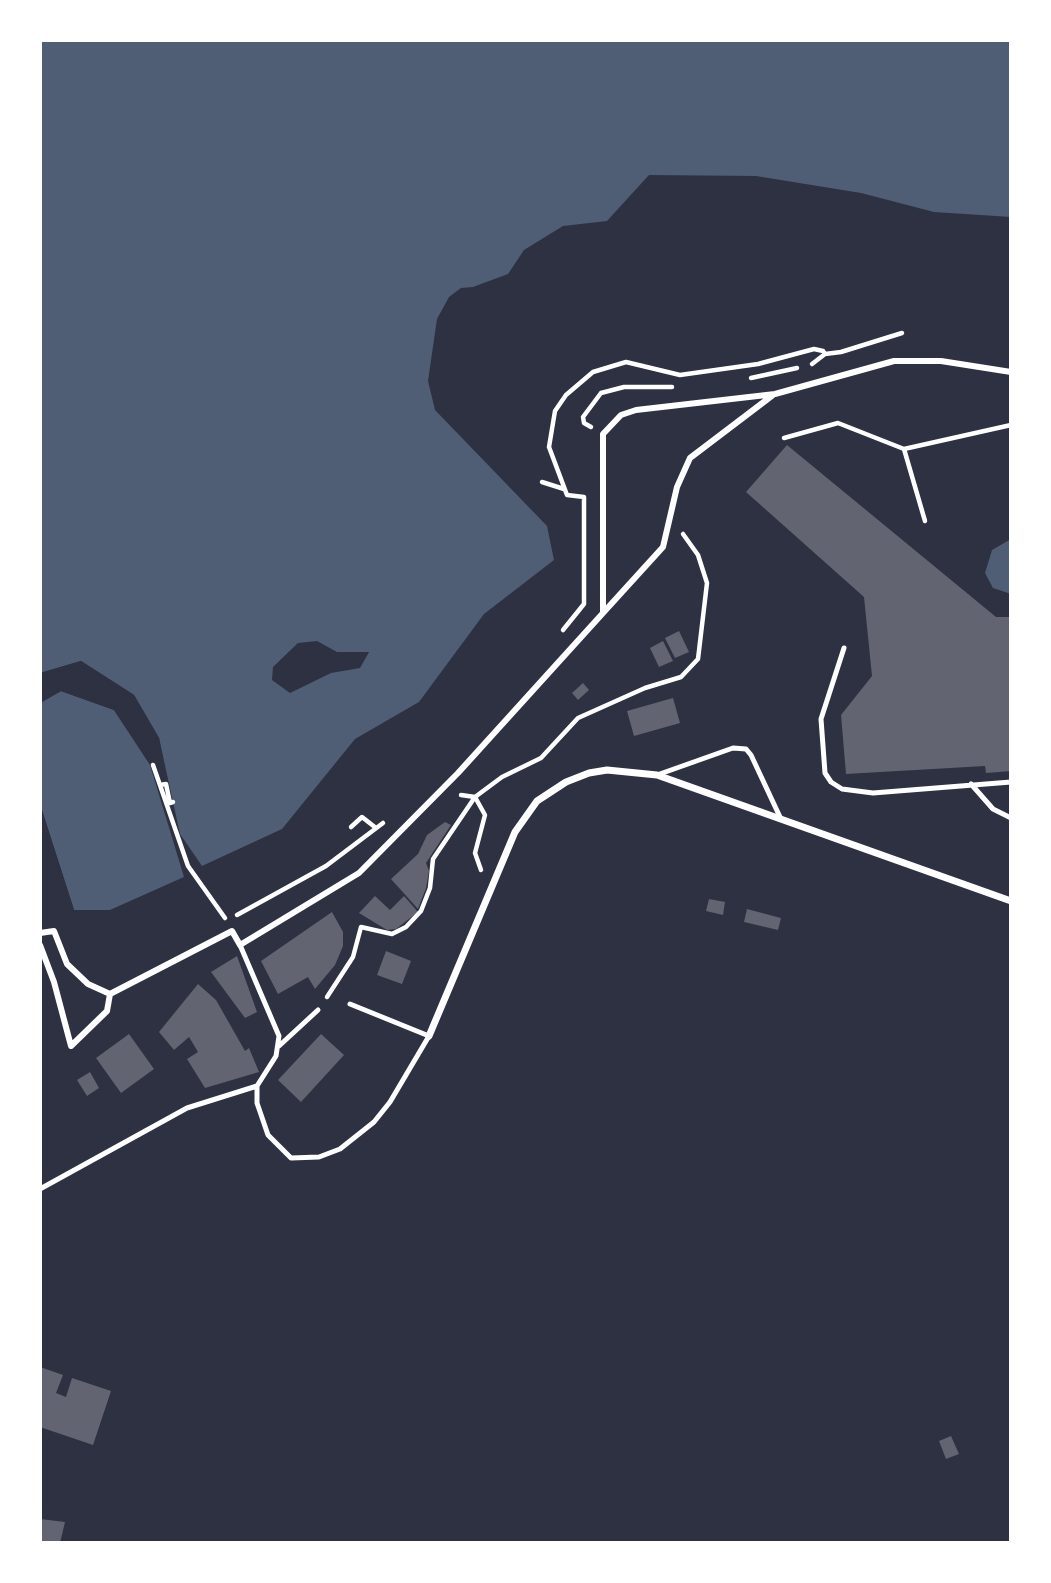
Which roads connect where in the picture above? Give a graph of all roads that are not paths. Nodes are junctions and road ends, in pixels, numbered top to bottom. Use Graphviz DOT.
graph roads {
  1 [pos="1011,372"];
  2 [pos="775,394"];
  3 [pos="603,613"];
  4 [pos="844,648"];
  5 [pos="657,775"];
  6 [pos="1011,782"];
  7 [pos="971,784"];
  8 [pos="780,817"];
  9 [pos="1011,818"];
  10 [pos="1011,901"];
  11 [pos="40,933"];
  12 [pos="40,945"];
  13 [pos="240,946"];
  14 [pos="110,994"];
  15 [pos="351,1004"];
  16 [pos="318,1010"];
  17 [pos="429,1036"];
  18 [pos="279,1046"];
  19 [pos="257,1086"];
  20 [pos="40,1189"];
  1 -- 2 [label="street"];
  2 -- 3 [label="street"];
  2 -- 3 [label="street"];
  3 -- 13 [label="street"];
  4 -- 7 [label="lane"];
  5 -- 8 [label="street"];
  5 -- 8 [label="lane"];
  5 -- 17 [label="street"];
  6 -- 7 [label="lane"];
  7 -- 9 [label="lane"];
  8 -- 10 [label="street"];
  11 -- 14 [label="street"];
  12 -- 14 [label="street"];
  13 -- 14 [label="street"];
  13 -- 18 [label="lane"];
  15 -- 17 [label="lane"];
  16 -- 18 [label="lane"];
  17 -- 19 [label="lane"];
  18 -- 19 [label="lane"];
  19 -- 20 [label="lane"];
}
